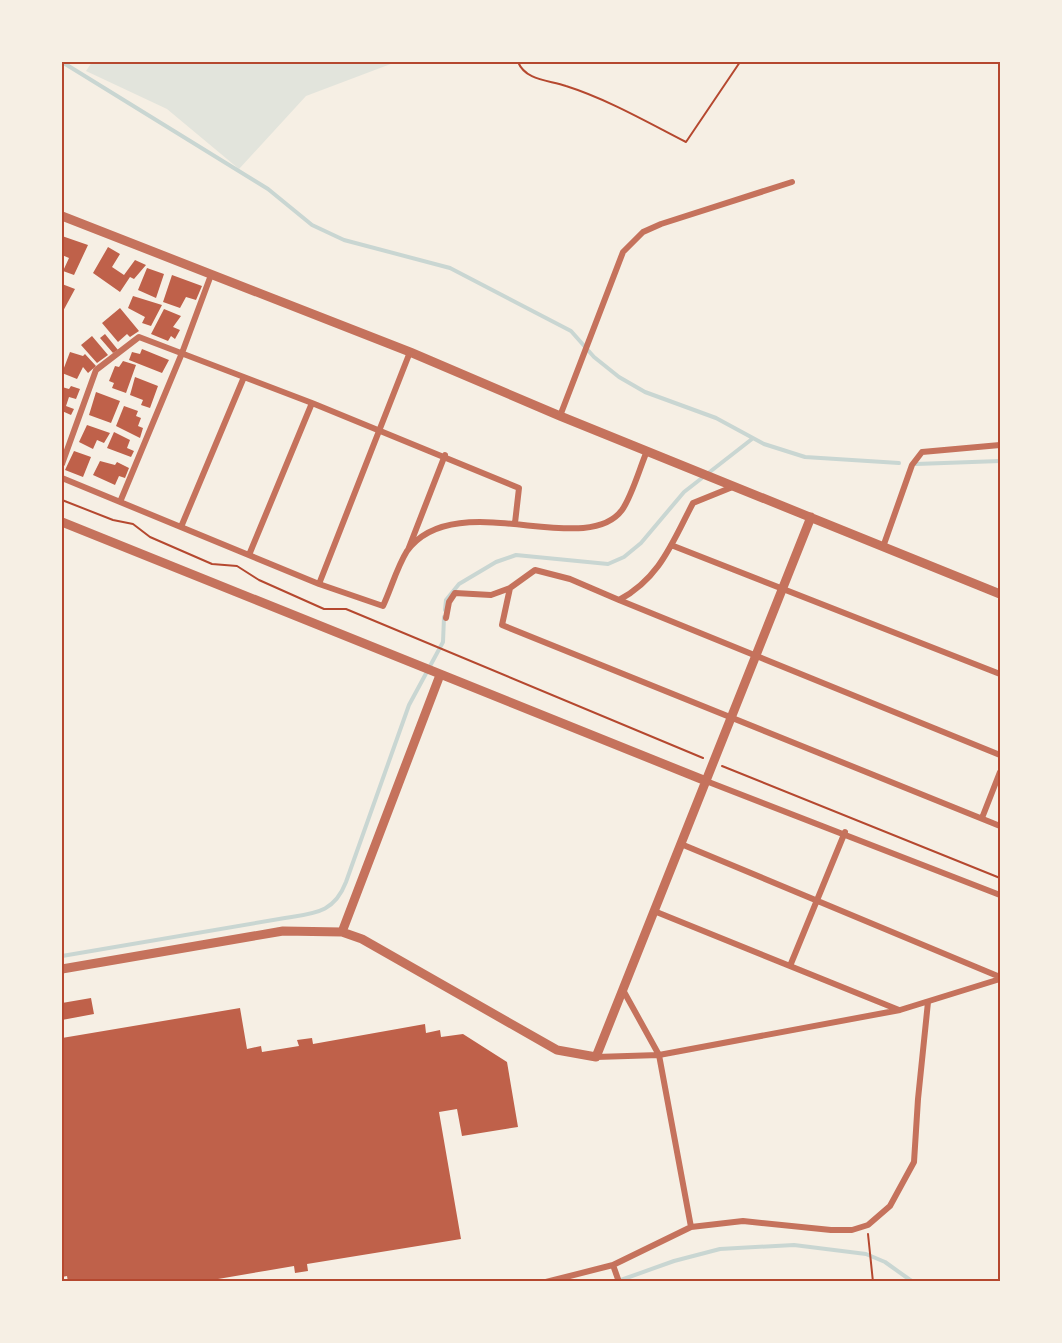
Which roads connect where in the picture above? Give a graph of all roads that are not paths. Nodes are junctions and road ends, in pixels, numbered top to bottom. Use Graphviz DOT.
graph roads {
  1 [pos="792,182"];
  2 [pos="62,216"];
  3 [pos="211,274"];
  4 [pos="410,352"];
  5 [pos="182,353"];
  6 [pos="244,377"];
  7 [pos="312,402"];
  8 [pos="560,417"];
  9 [pos="378,430"];
  10 [pos="1000,445"];
  11 [pos="646,451"];
  12 [pos="445,455"];
  13 [pos="62,464"];
  14 [pos="62,478"];
  15 [pos="736,486"];
  16 [pos="120,502"];
  17 [pos="811,517"];
  18 [pos="62,522"];
  19 [pos="515,522"];
  20 [pos="181,527"];
  21 [pos="671,544"];
  22 [pos="883,547"];
  23 [pos="408,551"];
  24 [pos="249,555"];
  25 [pos="319,584"];
  26 [pos="510,588"];
  27 [pos="782,590"];
  28 [pos="1000,594"];
  29 [pos="619,600"];
  30 [pos="446,618"];
  31 [pos="755,657"];
  32 [pos="1000,674"];
  33 [pos="440,675"];
  34 [pos="730,719"];
  35 [pos="1000,755"];
  36 [pos="1000,772"];
  37 [pos="706,781"];
  38 [pos="982,818"];
  39 [pos="1000,826"];
  40 [pos="845,832"];
  41 [pos="681,844"];
  42 [pos="1000,895"];
  43 [pos="817,901"];
  44 [pos="654,911"];
  45 [pos="342,932"];
  46 [pos="790,966"];
  47 [pos="62,969"];
  48 [pos="1000,978"];
  49 [pos="622,990"];
  50 [pos="928,1002"];
  51 [pos="900,1010"];
  52 [pos="659,1055"];
  53 [pos="596,1057"];
  54 [pos="691,1227"];
  55 [pos="613,1264"];
  56 [pos="546,1281"];
  57 [pos="619,1281"];
  1 -- 8 [label="street"];
  2 -- 3 [label="street"];
  3 -- 4 [label="street"];
  3 -- 5 [label="street"];
  4 -- 8 [label="street"];
  4 -- 9 [label="street"];
  5 -- 6 [label="street"];
  5 -- 13 [label="street"];
  5 -- 16 [label="street"];
  6 -- 7 [label="street"];
  6 -- 20 [label="street"];
  7 -- 9 [label="street"];
  7 -- 24 [label="street"];
  8 -- 11 [label="street"];
  9 -- 12 [label="street"];
  9 -- 25 [label="street"];
  10 -- 22 [label="street"];
  11 -- 15 [label="street"];
  11 -- 19 [label="street"];
  12 -- 19 [label="street"];
  12 -- 23 [label="street"];
  14 -- 16 [label="street"];
  15 -- 17 [label="street"];
  15 -- 21 [label="street"];
  16 -- 20 [label="street"];
  17 -- 22 [label="street"];
  17 -- 27 [label="street"];
  18 -- 33 [label="street"];
  19 -- 23 [label="street"];
  20 -- 24 [label="street"];
  21 -- 27 [label="street"];
  21 -- 29 [label="street"];
  22 -- 28 [label="street"];
  23 -- 25 [label="street"];
  24 -- 25 [label="street"];
  26 -- 29 [label="street"];
  26 -- 30 [label="street"];
  26 -- 34 [label="street"];
  27 -- 31 [label="street"];
  27 -- 32 [label="street"];
  29 -- 31 [label="street"];
  31 -- 34 [label="street"];
  31 -- 35 [label="street"];
  33 -- 37 [label="street"];
  33 -- 45 [label="street"];
  34 -- 37 [label="street"];
  34 -- 38 [label="street"];
  36 -- 38 [label="street"];
  37 -- 40 [label="street"];
  37 -- 41 [label="street"];
  38 -- 39 [label="street"];
  40 -- 42 [label="street"];
  40 -- 43 [label="street"];
  41 -- 43 [label="street"];
  41 -- 44 [label="street"];
  43 -- 46 [label="street"];
  43 -- 48 [label="street"];
  44 -- 46 [label="street"];
  44 -- 49 [label="street"];
  45 -- 47 [label="street"];
  45 -- 53 [label="street"];
  46 -- 51 [label="street"];
  48 -- 50 [label="street"];
  49 -- 52 [label="street"];
  49 -- 53 [label="street"];
  50 -- 51 [label="street"];
  50 -- 54 [label="street"];
  51 -- 52 [label="street"];
  52 -- 53 [label="street"];
  52 -- 54 [label="street"];
  54 -- 55 [label="street"];
  55 -- 56 [label="street"];
  55 -- 57 [label="street"];
}
